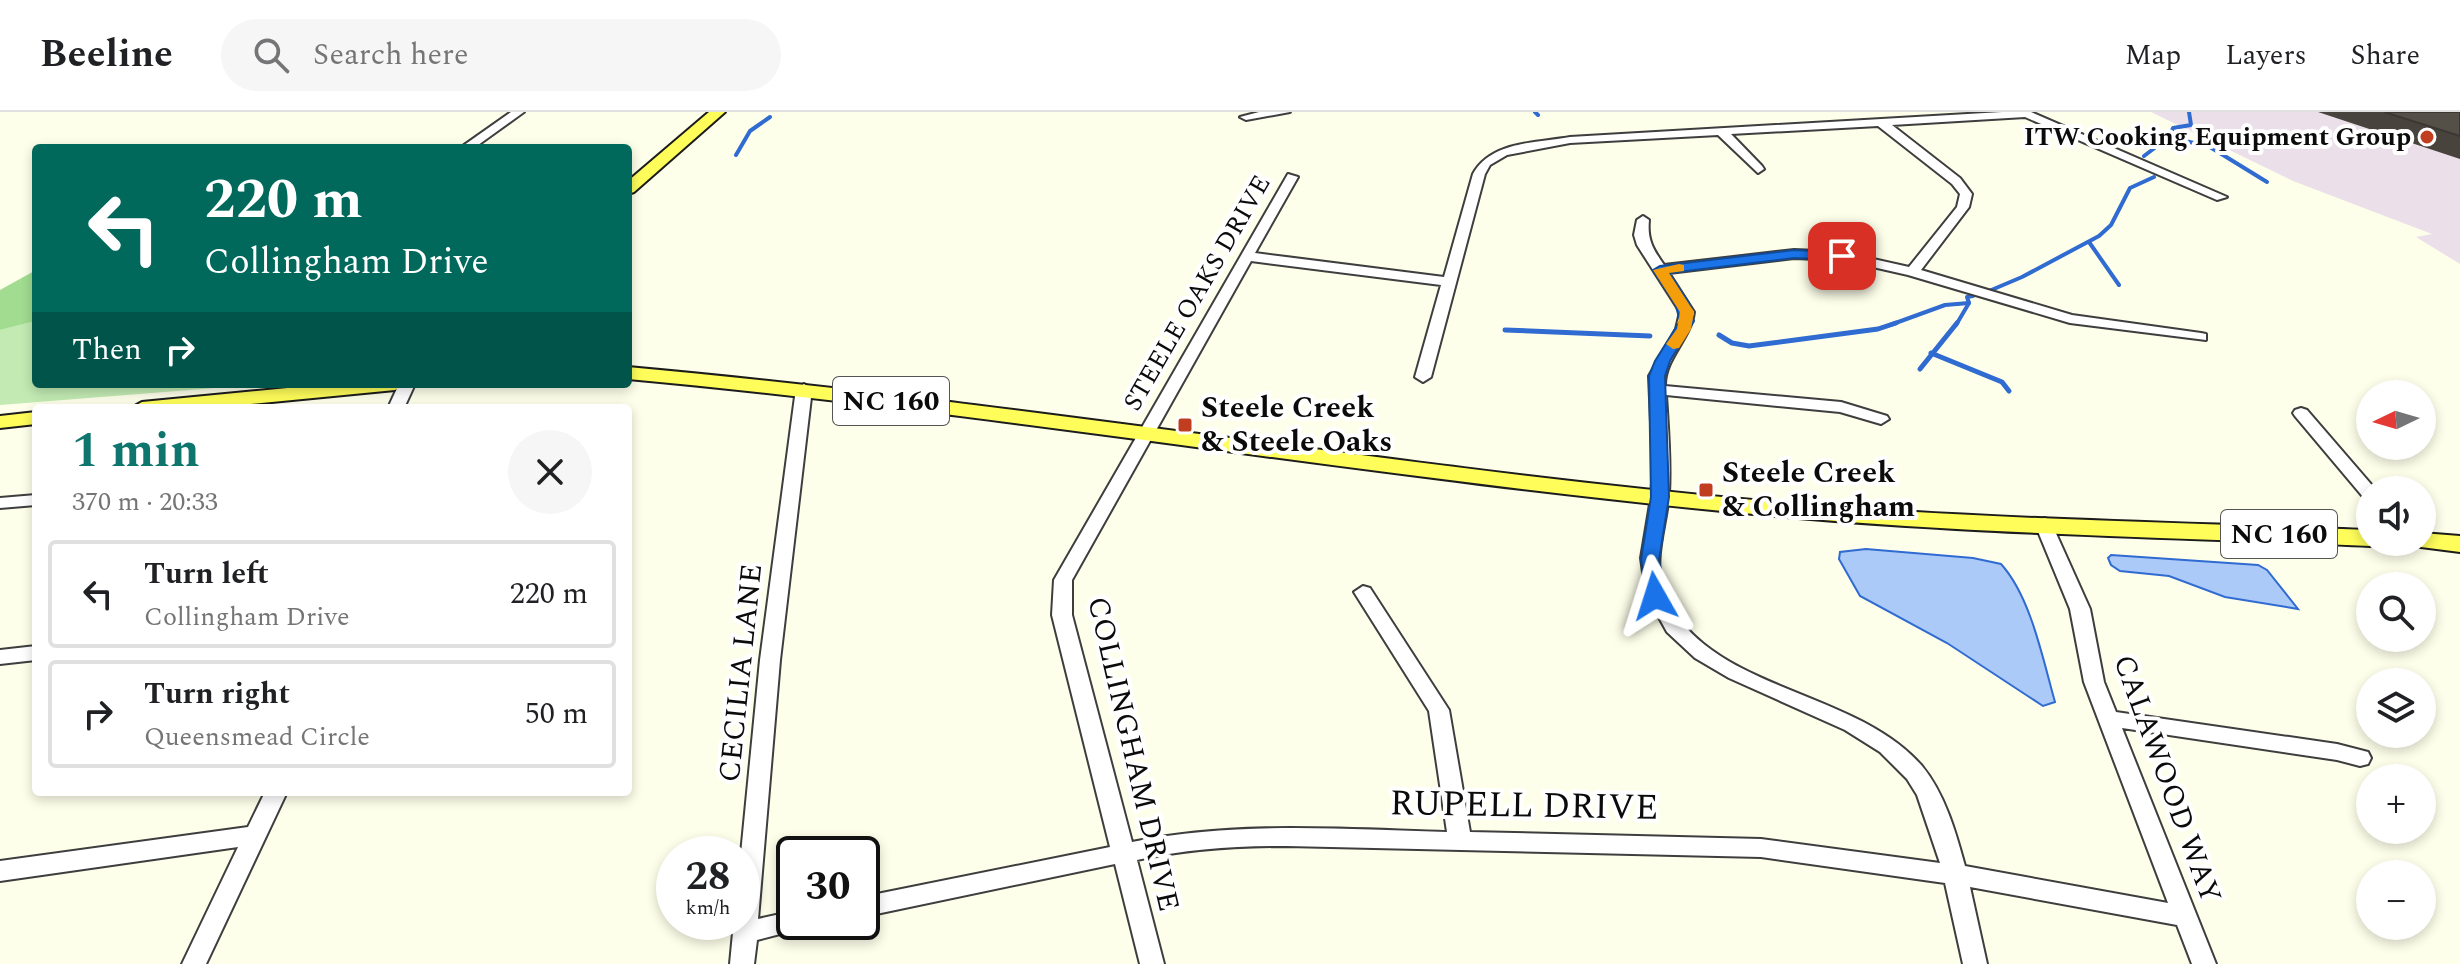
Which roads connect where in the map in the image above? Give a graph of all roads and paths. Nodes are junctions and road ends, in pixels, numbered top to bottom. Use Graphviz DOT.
graph roads {
  1 [pos="518,112"];
  2 [pos="703,112"];
  3 [pos="718,112"];
  4 [pos="1284,112"];
  5 [pos="2024,113"];
  6 [pos="1246,117"];
  7 [pos="1882,123"];
  8 [pos="1721,131"];
  9 [pos="472,144"];
  10 [pos="1758,169"];
  11 [pos="632,173"];
  12 [pos="1292,177"];
  13 [pos="632,186"];
  14 [pos="2221,197"];
  15 [pos="1643,220"];
  16 [pos="1246,256"];
  17 [pos="1660,270"];
  18 [pos="1912,272"];
  19 [pos="1449,282"];
  20 [pos="2201,337"];
  21 [pos="632,373"];
  22 [pos="1423,377"];
  23 [pos="353,388"];
  24 [pos="804,389"];
  25 [pos="1658,390"];
  26 [pos="184,404"];
  27 [pos="2301,413"];
  28 [pos="32,418"];
  29 [pos="1881,419"];
  30 [pos="0,422"];
  31 [pos="1144,433"];
  32 [pos="2356,478"];
  33 [pos="1660,497"];
  34 [pos="32,500"];
  35 [pos="0,503"];
  36 [pos="2044,524"];
  37 [pos="2356,537"];
  38 [pos="2436,542"];
  39 [pos="2460,544"];
  40 [pos="1363,592"];
  41 [pos="32,653"];
  42 [pos="0,657"];
  43 [pos="2108,718"];
  44 [pos="2360,758"];
  45 [pos="274,796"];
  46 [pos="256,835"];
  47 [pos="753,836"];
  48 [pos="1460,841"];
  49 [pos="1125,853"];
  50 [pos="0,871"];
  51 [pos="1953,874"];
  52 [pos="880,903"];
  53 [pos="2185,916"];
  54 [pos="744,940"];
  55 [pos="194,964"];
  56 [pos="742,964"];
  57 [pos="1152,964"];
  58 [pos="1975,964"];
  59 [pos="2204,964"];
  1 -- 9 [label="street"];
  2 -- 11 [label="main road"];
  3 -- 13 [label="main road"];
  4 -- 6 [label="street"];
  5 -- 7 [label="street"];
  5 -- 14 [label="street"];
  7 -- 8 [label="street"];
  7 -- 18 [label="street"];
  8 -- 10 [label="street"];
  8 -- 19 [label="street"];
  12 -- 16 [label="street, STEELE OAKS DRIVE"];
  15 -- 17 [label="street"];
  16 -- 19 [label="street"];
  16 -- 31 [label="street, STEELE OAKS DRIVE"];
  17 -- 18 [label="street"];
  17 -- 25 [label="street"];
  18 -- 20 [label="street"];
  19 -- 22 [label="street"];
  21 -- 24 [label="main road, NC 160"];
  23 -- 26 [label="main road"];
  24 -- 31 [label="main road, NC 160"];
  24 -- 47 [label="street, CECILIA LANE"];
  25 -- 29 [label="street"];
  25 -- 33 [label="street"];
  27 -- 32 [label="street"];
  28 -- 30 [label="main road"];
  31 -- 33 [label="main road, NC 160"];
  31 -- 49 [label="street, COLLINGHAM DRIVE"];
  33 -- 36 [label="main road, NC 160"];
  33 -- 51 [label="street"];
  34 -- 35 [label="street"];
  36 -- 37 [label="main road, NC 160"];
  36 -- 43 [label="street, CALAWOOD WAY"];
  38 -- 39 [label="main road"];
  40 -- 48 [label="street"];
  41 -- 42 [label="street"];
  43 -- 44 [label="street"];
  43 -- 53 [label="street, CALAWOOD WAY"];
  45 -- 46 [label="street"];
  46 -- 50 [label="street"];
  46 -- 55 [label="street"];
  48 -- 49 [label="street, RUPELL DRIVE"];
  48 -- 51 [label="street, RUPELL DRIVE"];
  49 -- 52 [label="street, RUPELL DRIVE"];
  49 -- 57 [label="street, COLLINGHAM DRIVE"];
  51 -- 53 [label="street, RUPELL DRIVE"];
  51 -- 58 [label="street"];
  53 -- 59 [label="street, CALAWOOD WAY"];
  54 -- 56 [label="street, CECILIA LANE"];
}
